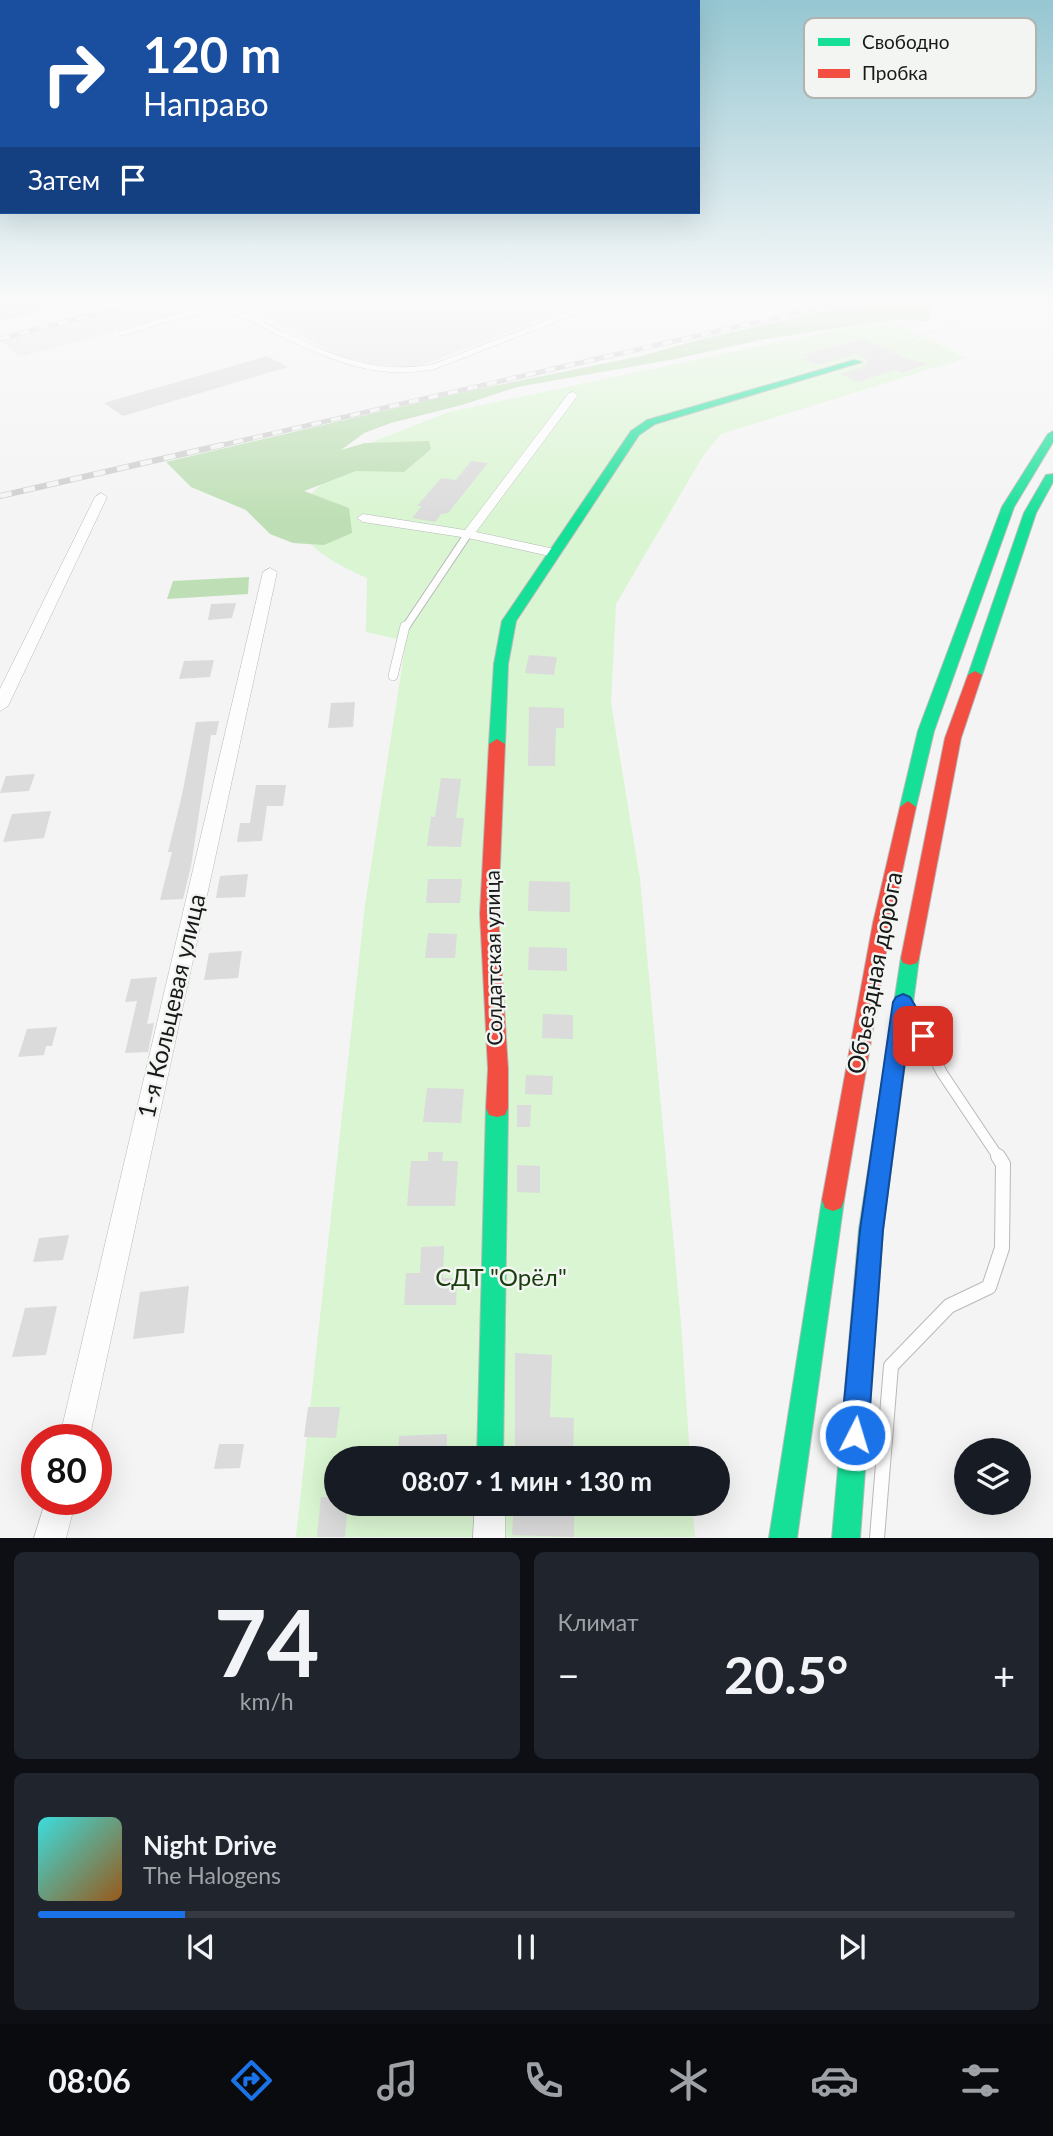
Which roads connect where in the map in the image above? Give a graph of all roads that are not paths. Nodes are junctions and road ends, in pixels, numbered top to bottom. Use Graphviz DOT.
graph roads {
  1 [pos="810,376"];
  2 [pos="573,395"];
  3 [pos="1053,433"];
  4 [pos="1053,472"];
  5 [pos="101,497"];
  6 [pos="363,518"];
  7 [pos="468,534"];
  8 [pos="554,553"];
  9 [pos="270,572"];
  10 [pos="393,676"];
  11 [pos="0,706"];
  12 [pos="903,1002"];
  13 [pos="78,1424"];
  14 [pos="490,1446"];
  15 [pos="57,1515"];
  16 [pos="489,1516"];
  17 [pos="50,1538"];
  18 [pos="489,1538"];
  19 [pos="783,1538"];
  20 [pos="846,1538"];
  21 [pos="877,1538"];
  1 -- 8 [label="main road, Солдатская улица"];
  2 -- 7 [label="street"];
  3 -- 19 [label="main road, Объездная дорога"];
  4 -- 12 [label="main road, Объездная дорога"];
  5 -- 11 [label="street"];
  6 -- 7 [label="street"];
  7 -- 8 [label="street"];
  7 -- 10 [label="lane"];
  8 -- 14 [label="main road, Солдатская улица"];
  9 -- 13 [label="street, 1-я Кольцевая улица"];
  12 -- 20 [label="main road, Объездная дорога"];
  12 -- 21 [label="lane"];
  15 -- 17 [label="street"];
  16 -- 18 [label="street"];
}
